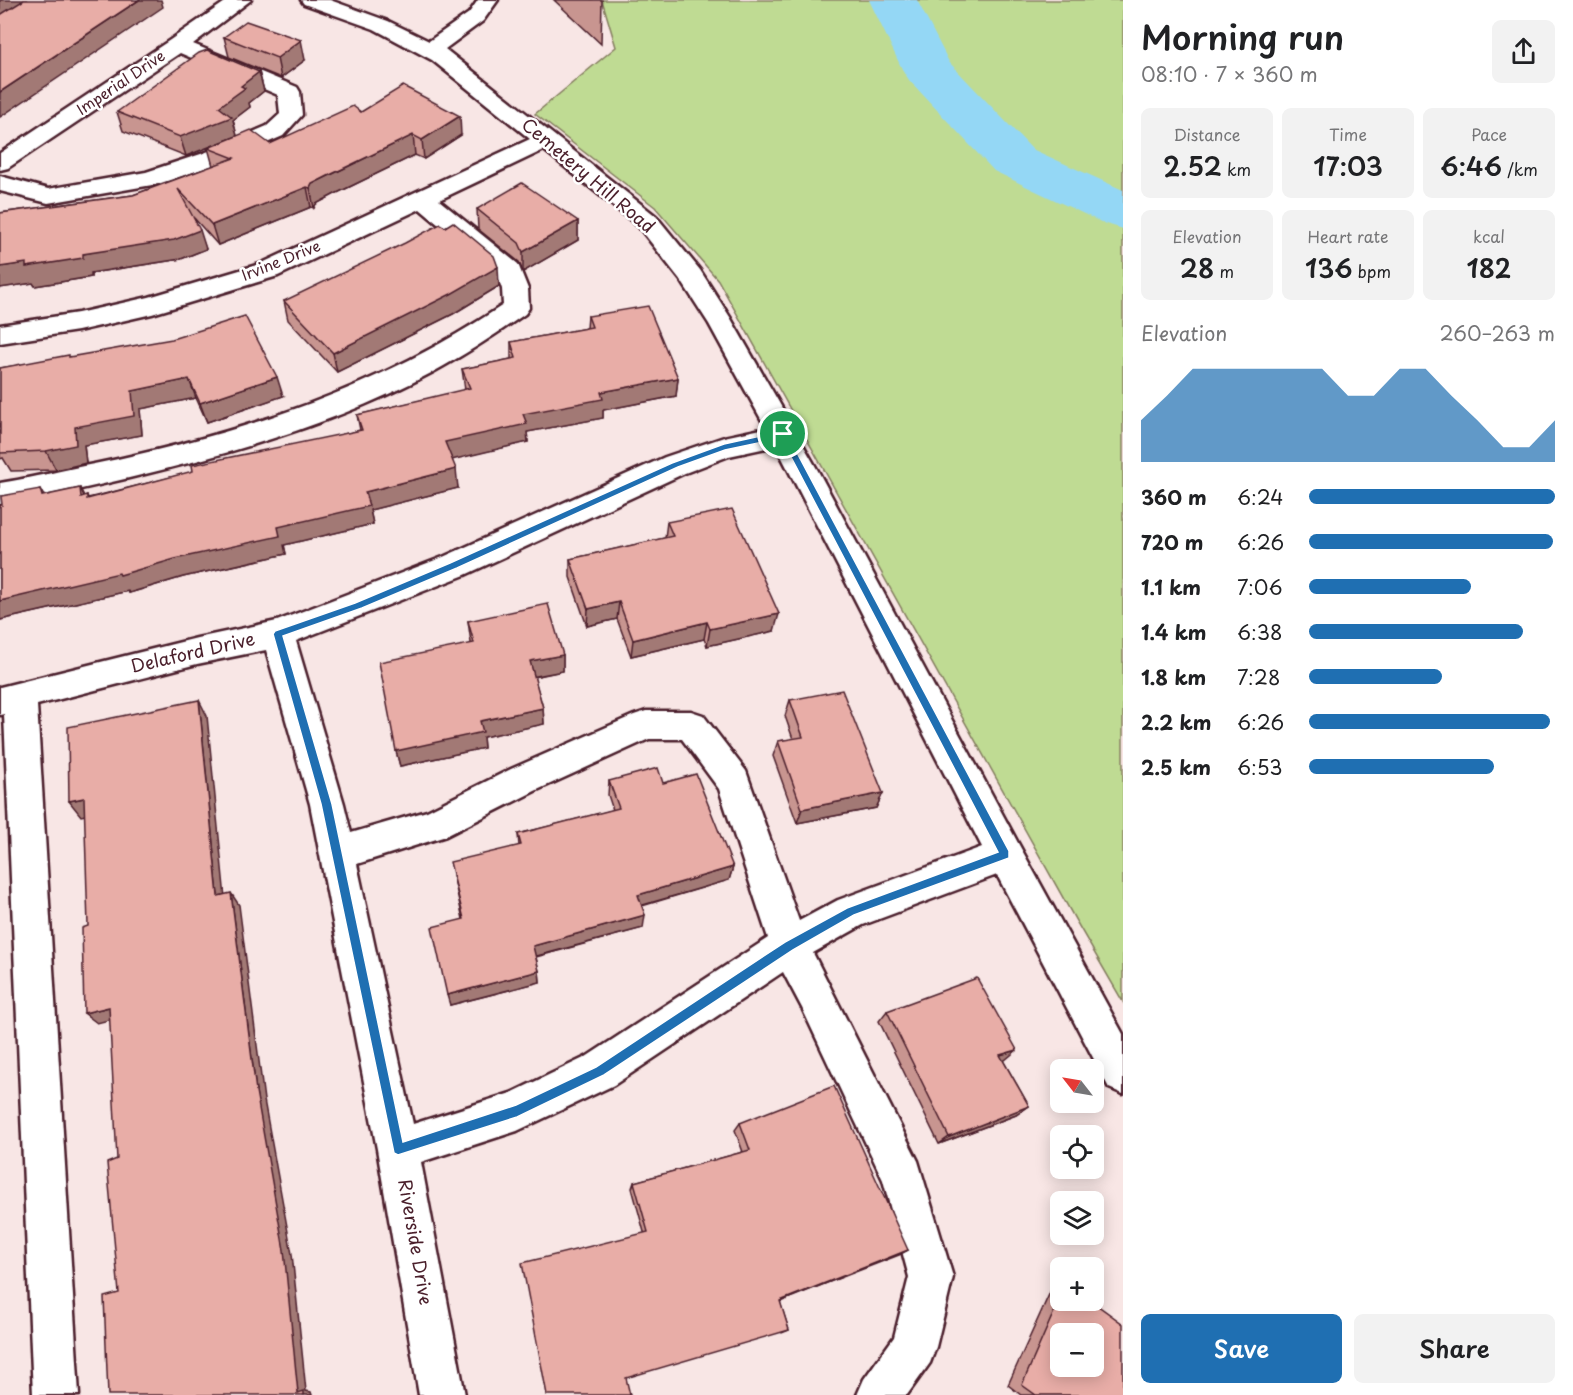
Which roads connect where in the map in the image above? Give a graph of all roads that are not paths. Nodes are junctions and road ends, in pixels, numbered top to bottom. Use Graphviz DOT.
graph roads {
  1 [pos="241,0"];
  2 [pos="311,0"];
  3 [pos="488,0"];
  4 [pos="178,45"];
  5 [pos="430,50"];
  6 [pos="546,140"];
  7 [pos="0,164"];
  8 [pos="0,183"];
  9 [pos="422,198"];
  10 [pos="0,334"];
  11 [pos="783,434"];
  12 [pos="0,494"];
  13 [pos="278,634"];
  14 [pos="10,699"];
  15 [pos="337,854"];
  16 [pos="1005,855"];
  17 [pos="789,946"];
  18 [pos="1123,1074"];
  19 [pos="398,1149"];
  20 [pos="56,1395"];
  21 [pos="442,1395"];
  22 [pos="880,1395"];
  1 -- 4 [label="street, Imperial Drive"];
  2 -- 5 [label="street, Cemetery Hill Road"];
  3 -- 5 [label="street"];
  4 -- 7 [label="street, Imperial Drive"];
  4 -- 8 [label="street"];
  5 -- 6 [label="street, Cemetery Hill Road"];
  6 -- 9 [label="street, Irvine Drive"];
  6 -- 11 [label="street, Cemetery Hill Road"];
  9 -- 10 [label="street, Irvine Drive"];
  9 -- 12 [label="street"];
  11 -- 13 [label="street, Delaford Drive"];
  11 -- 16 [label="street, Cemetery Hill Road"];
  13 -- 14 [label="street, Delaford Drive"];
  13 -- 15 [label="street, Riverside Drive"];
  14 -- 20 [label="street"];
  15 -- 17 [label="street"];
  15 -- 19 [label="street, Riverside Drive"];
  16 -- 17 [label="street"];
  16 -- 18 [label="street, Cemetery Hill Road"];
  17 -- 19 [label="street"];
  17 -- 22 [label="street"];
  19 -- 21 [label="street, Riverside Drive"];
}
